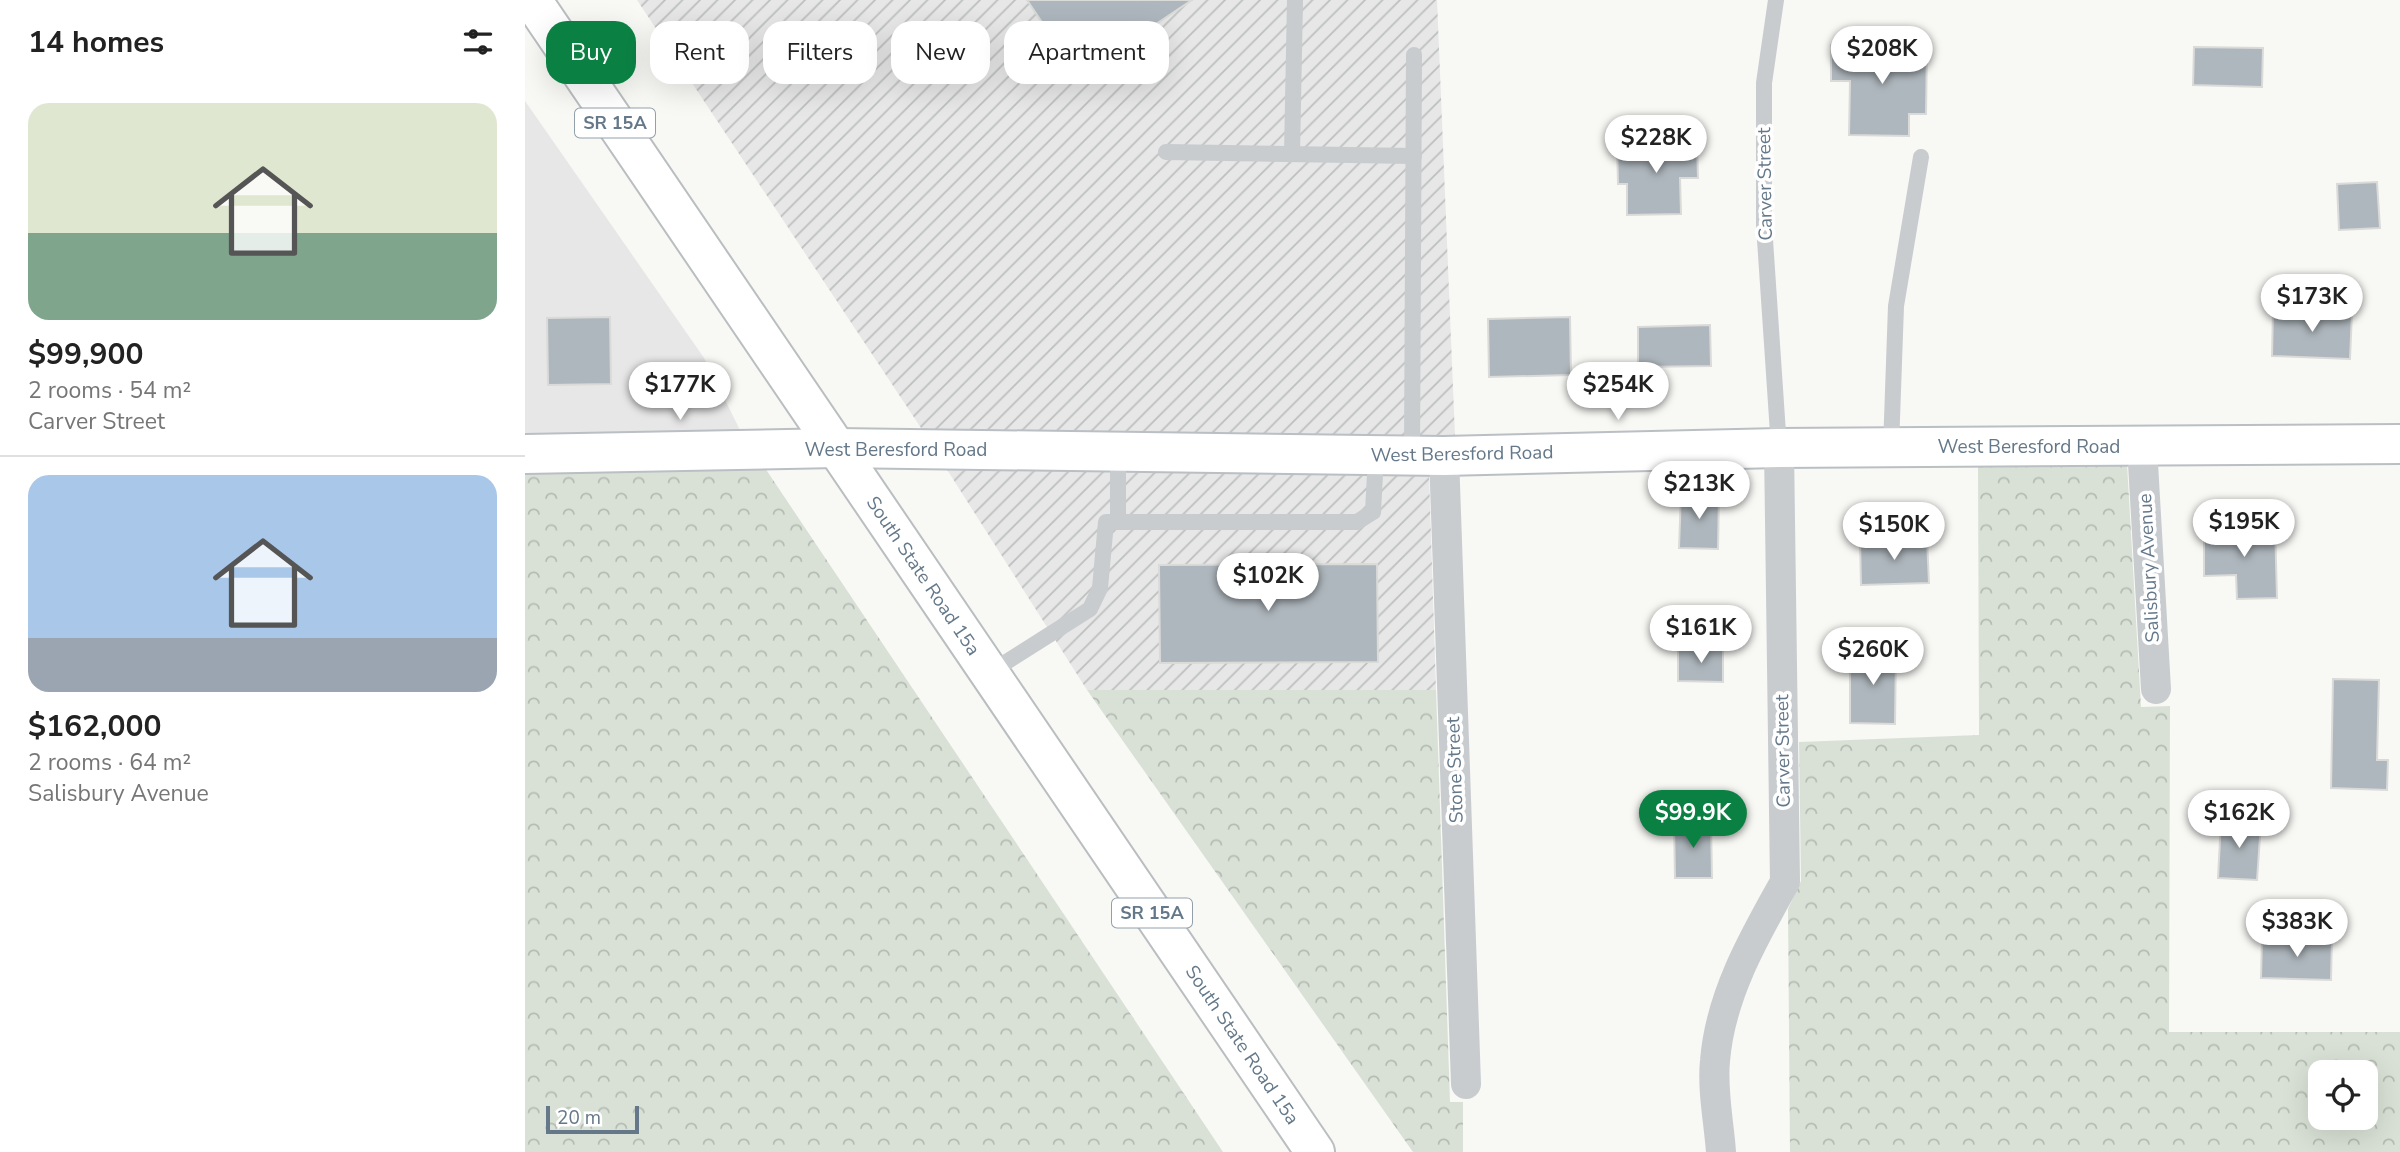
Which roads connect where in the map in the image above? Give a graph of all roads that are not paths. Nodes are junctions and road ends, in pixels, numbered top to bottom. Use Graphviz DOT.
graph roads {
  1 [pos="532,0"];
  2 [pos="1295,0"];
  3 [pos="1776,0"];
  4 [pos="1414,54"];
  5 [pos="1166,152"];
  6 [pos="1292,154"];
  7 [pos="1414,156"];
  8 [pos="1921,158"];
  9 [pos="2400,444"];
  10 [pos="2142,446"];
  11 [pos="1891,447"];
  12 [pos="837,448"];
  13 [pos="1779,448"];
  14 [pos="1118,452"];
  15 [pos="525,454"];
  16 [pos="1411,455"];
  17 [pos="1118,520"];
  18 [pos="989,673"];
  19 [pos="2157,689"];
  20 [pos="1466,1084"];
  21 [pos="1315,1152"];
  22 [pos="1721,1152"];
  1 -- 12 [label="main road, South State Road 15a / SR 15A"];
  2 -- 6 [label="lane"];
  3 -- 13 [label="lane, Carver Street"];
  4 -- 7 [label="lane"];
  5 -- 6 [label="lane"];
  6 -- 7 [label="lane"];
  7 -- 16 [label="lane"];
  8 -- 11 [label="lane"];
  9 -- 10 [label="main road, West Beresford Road"];
  10 -- 11 [label="main road, West Beresford Road"];
  10 -- 19 [label="street, Salisbury Avenue"];
  11 -- 13 [label="main road, West Beresford Road"];
  12 -- 14 [label="main road, West Beresford Road"];
  12 -- 15 [label="main road, West Beresford Road"];
  12 -- 18 [label="main road, South State Road 15a / SR 15A"];
  13 -- 16 [label="main road, West Beresford Road"];
  13 -- 22 [label="street, Carver Street"];
  14 -- 16 [label="main road, West Beresford Road"];
  14 -- 17 [label="lane"];
  16 -- 17 [label="lane"];
  16 -- 20 [label="street, Stone Street"];
  17 -- 18 [label="lane"];
  18 -- 21 [label="main road, South State Road 15a / SR 15A"];
}
